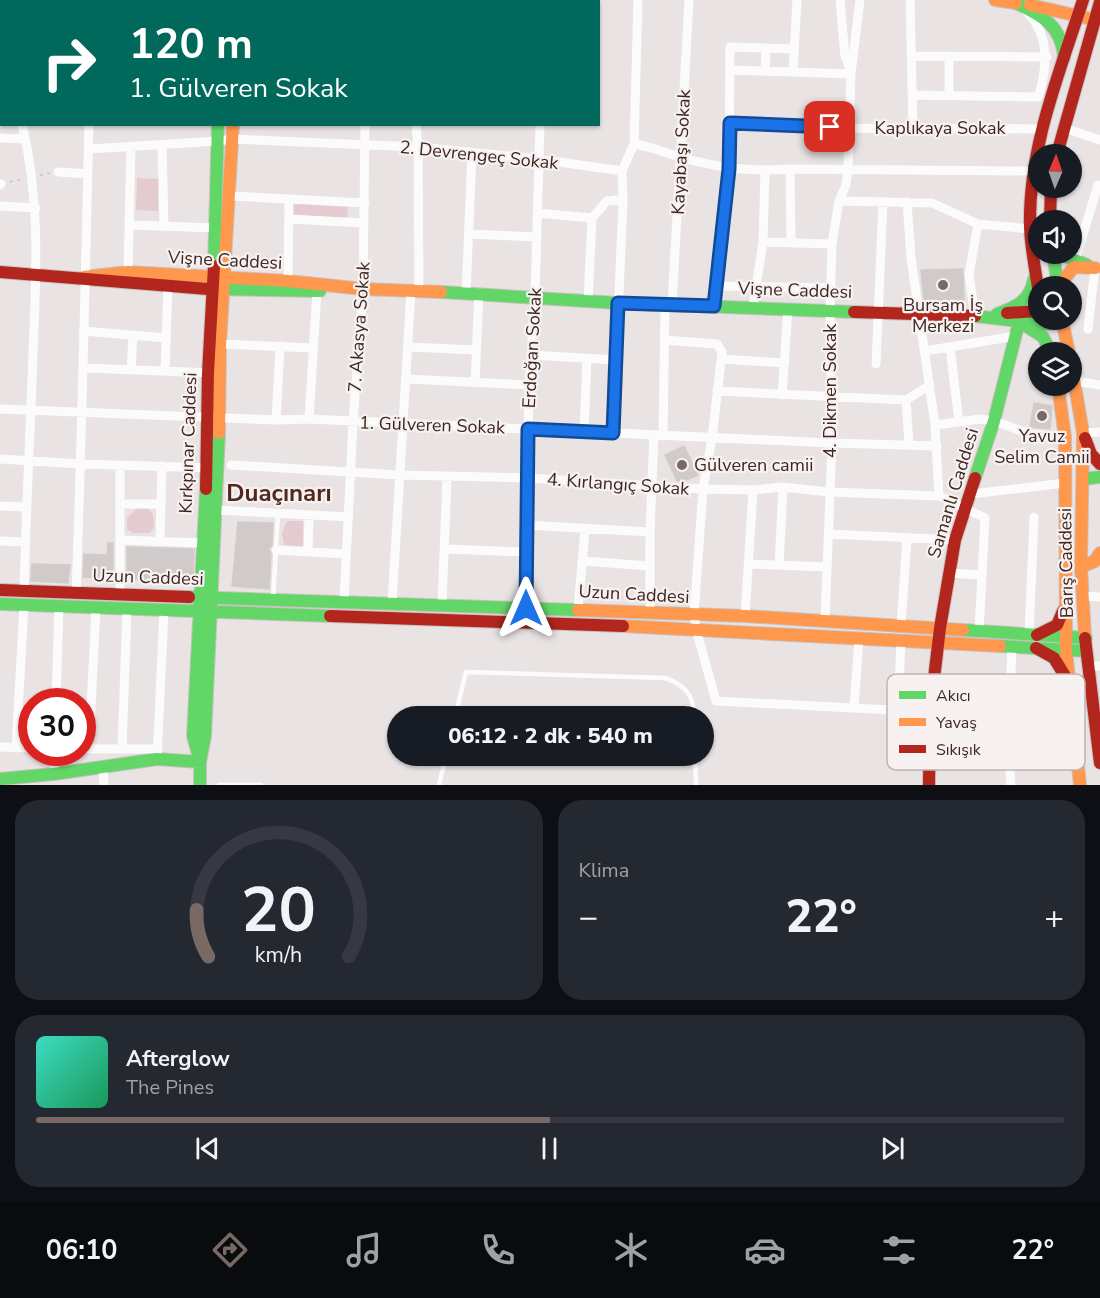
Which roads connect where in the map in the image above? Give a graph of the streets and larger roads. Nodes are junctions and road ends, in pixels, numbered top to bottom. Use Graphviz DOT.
graph roads {
  1 [pos="638,0"];
  2 [pos="689,0"];
  3 [pos="797,0"];
  4 [pos="840,0"];
  5 [pos="860,0"];
  6 [pos="910,0"];
  7 [pos="995,0"];
  8 [pos="1083,0"];
  9 [pos="1099,1"];
  10 [pos="1016,3"];
  11 [pos="1080,16"];
  12 [pos="1096,23"];
  13 [pos="766,48"];
  14 [pos="794,49"];
  15 [pos="912,56"];
  16 [pos="949,56"];
  17 [pos="1047,57"];
  18 [pos="1064,62"];
  19 [pos="730,70"];
  20 [pos="765,71"];
  21 [pos="793,72"];
  22 [pos="851,74"];
  23 [pos="912,95"];
  24 [pos="949,96"];
  25 [pos="730,123"];
  26 [pos="22,126"];
  27 [pos="89,126"];
  28 [pos="218,126"];
  29 [pos="233,126"];
  30 [pos="365,126"];
  31 [pos="416,126"];
  32 [pos="540,126"];
  33 [pos="850,128"];
  34 [pos="913,128"];
  35 [pos="1064,128"];
  36 [pos="1042,129"];
  37 [pos="0,138"];
  38 [pos="25,139"];
  39 [pos="232,139"];
  40 [pos="1100,140"];
  41 [pos="218,141"];
  42 [pos="634,144"];
  43 [pos="1039,144"];
  44 [pos="1060,144"];
  45 [pos="162,145"];
  46 [pos="364,145"];
  47 [pos="131,146"];
  48 [pos="418,147"];
  49 [pos="89,149"];
  50 [pos="472,153"];
  51 [pos="681,158"];
  52 [pos="538,159"];
  53 [pos="729,169"];
  54 [pos="790,169"];
  55 [pos="848,169"];
  56 [pos="622,171"];
  57 [pos="765,171"];
  58 [pos="1028,171"];
  59 [pos="58,172"];
  60 [pos="88,174"];
  61 [pos="1098,184"];
  62 [pos="230,196"];
  63 [pos="289,199"];
  64 [pos="623,199"];
  65 [pos="838,201"];
  66 [pos="907,202"];
  67 [pos="364,203"];
  68 [pos="884,203"];
  69 [pos="0,206"];
  70 [pos="36,208"];
  71 [pos="538,213"];
  72 [pos="592,218"];
  73 [pos="289,219"];
  74 [pos="364,223"];
  75 [pos="978,224"];
  76 [pos="130,225"];
  77 [pos="164,226"];
  78 [pos="216,228"];
  79 [pos="1028,229"];
  80 [pos="468,234"];
  81 [pos="537,237"];
  82 [pos="1082,239"];
  83 [pos="763,242"];
  84 [pos="790,243"];
  85 [pos="832,244"];
  86 [pos="1036,264"];
  87 [pos="1079,264"];
  88 [pos="1097,268"];
  89 [pos="0,272"];
  90 [pos="128,272"];
  91 [pos="36,274"];
  92 [pos="84,277"];
  93 [pos="288,281"];
  94 [pos="219,283"];
  95 [pos="168,286"];
  96 [pos="716,286"];
  97 [pos="755,287"];
  98 [pos="831,288"];
  99 [pos="363,289"];
  100 [pos="317,291"];
  101 [pos="415,291"];
  102 [pos="466,293"];
  103 [pos="479,293"];
  104 [pos="535,297"];
  105 [pos="588,301"];
  106 [pos="618,303"];
  107 [pos="668,305"];
  108 [pos="714,306"];
  109 [pos="753,307"];
  110 [pos="788,309"];
  111 [pos="830,310"];
  112 [pos="878,311"];
  113 [pos="1028,312"];
  114 [pos="919,313"];
  115 [pos="997,314"];
  116 [pos="975,316"];
  117 [pos="1019,322"];
  118 [pos="1028,322"];
  119 [pos="1088,329"];
  120 [pos="84,331"];
  121 [pos="133,336"];
  122 [pos="1016,336"];
  123 [pos="166,338"];
  124 [pos="664,340"];
  125 [pos="1046,342"];
  126 [pos="220,344"];
  127 [pos="280,346"];
  128 [pos="409,347"];
  129 [pos="950,347"];
  130 [pos="313,348"];
  131 [pos="476,350"];
  132 [pos="925,351"];
  133 [pos="531,355"];
  134 [pos="587,358"];
  135 [pos="721,359"];
  136 [pos="617,360"];
  137 [pos="785,363"];
  138 [pos="876,364"];
  139 [pos="84,368"];
  140 [pos="131,370"];
  141 [pos="165,371"];
  142 [pos="214,373"];
  143 [pos="407,379"];
  144 [pos="475,382"];
  145 [pos="1082,382"];
  146 [pos="529,385"];
  147 [pos="1100,385"];
  148 [pos="930,386"];
  149 [pos="717,391"];
  150 [pos="782,395"];
  151 [pos="1059,396"];
  152 [pos="1077,396"];
  153 [pos="831,397"];
  154 [pos="906,400"];
  155 [pos="0,409"];
  156 [pos="31,411"];
  157 [pos="83,413"];
  158 [pos="212,418"];
  159 [pos="309,419"];
  160 [pos="276,420"];
  161 [pos="994,421"];
  162 [pos="353,422"];
  163 [pos="959,422"];
  164 [pos="404,425"];
  165 [pos="935,425"];
  166 [pos="528,429"];
  167 [pos="584,432"];
  168 [pos="1100,432"];
  169 [pos="613,433"];
  170 [pos="1083,434"];
  171 [pos="658,435"];
  172 [pos="1065,437"];
  173 [pos="712,438"];
  174 [pos="831,443"];
  175 [pos="909,445"];
  176 [pos="937,446"];
  177 [pos="0,459"];
  178 [pos="27,459"];
  179 [pos="81,464"];
  180 [pos="1100,464"];
  181 [pos="120,465"];
  182 [pos="231,465"];
  183 [pos="162,466"];
  184 [pos="212,468"];
  185 [pos="351,472"];
  186 [pos="400,475"];
  187 [pos="447,477"];
  188 [pos="1100,477"];
  189 [pos="527,478"];
  190 [pos="1083,479"];
  191 [pos="1065,483"];
  192 [pos="652,486"];
  193 [pos="783,488"];
  194 [pos="703,489"];
  195 [pos="753,490"];
  196 [pos="829,492"];
  197 [pos="971,494"];
  198 [pos="939,496"];
  199 [pos="120,504"];
  200 [pos="161,504"];
  201 [pos="0,506"];
  202 [pos="26,507"];
  203 [pos="966,508"];
  204 [pos="216,510"];
  205 [pos="309,516"];
  206 [pos="349,517"];
  207 [pos="1034,517"];
  208 [pos="526,525"];
  209 [pos="585,529"];
  210 [pos="650,532"];
  211 [pos="829,534"];
  212 [pos="907,538"];
  213 [pos="120,540"];
  214 [pos="955,540"];
  215 [pos="0,541"];
  216 [pos="160,541"];
  217 [pos="25,542"];
  218 [pos="202,543"];
  219 [pos="445,549"];
  220 [pos="276,550"];
  221 [pos="308,552"];
  222 [pos="526,552"];
  223 [pos="1100,553"];
  224 [pos="346,554"];
  225 [pos="582,561"];
  226 [pos="749,564"];
  227 [pos="779,565"];
  228 [pos="650,566"];
  229 [pos="827,567"];
  230 [pos="1081,567"];
  231 [pos="949,573"];
  232 [pos="981,575"];
  233 [pos="0,590"];
  234 [pos="24,591"];
  235 [pos="76,593"];
  236 [pos="120,595"];
  237 [pos="1083,596"];
  238 [pos="205,597"];
  239 [pos="1100,597"];
  240 [pos="344,601"];
  241 [pos="392,603"];
  242 [pos="1065,603"];
  243 [pos="0,604"];
  244 [pos="24,605"];
  245 [pos="442,605"];
  246 [pos="59,606"];
  247 [pos="96,607"];
  248 [pos="127,608"];
  249 [pos="526,608"];
  250 [pos="164,610"];
  251 [pos="578,610"];
  252 [pos="205,611"];
  253 [pos="650,613"];
  254 [pos="694,615"];
  255 [pos="745,616"];
  256 [pos="825,621"];
  257 [pos="901,626"];
  258 [pos="940,628"];
  259 [pos="696,629"];
  260 [pos="979,631"];
  261 [pos="1033,635"];
  262 [pos="859,638"];
  263 [pos="1086,638"];
  264 [pos="901,640"];
  265 [pos="939,642"];
  266 [pos="1066,644"];
  267 [pos="1012,647"];
  268 [pos="1036,648"];
  269 [pos="1086,651"];
  270 [pos="1094,666"];
  271 [pos="900,674"];
  272 [pos="935,674"];
  273 [pos="1011,674"];
  274 [pos="1065,674"];
  275 [pos="1068,674"];
  276 [pos="56,688"];
  277 [pos="90,688"];
  278 [pos="854,708"];
  279 [pos="887,710"];
  280 [pos="1098,735"];
  281 [pos="0,747"];
  282 [pos="16,748"];
  283 [pos="96,749"];
  284 [pos="122,749"];
  285 [pos="157,754"];
  286 [pos="200,762"];
  287 [pos="1100,763"];
  288 [pos="54,766"];
  289 [pos="103,768"];
  290 [pos="929,770"];
  291 [pos="1010,770"];
  292 [pos="1078,770"];
  293 [pos="54,774"];
  294 [pos="0,779"];
  295 [pos="104,785"];
  296 [pos="200,785"];
  297 [pos="929,785"];
  298 [pos="1011,785"];
  299 [pos="1080,785"];
  1 -- 42 [label="street"];
  2 -- 51 [label="street, Kayabaşı Sokak"];
  3 -- 14 [label="street"];
  4 -- 22 [label="street"];
  5 -- 22 [label="street"];
  6 -- 15 [label="street"];
  7 -- 10 [label="main road"];
  8 -- 11 [label="main road"];
  9 -- 12 [label="main road"];
  10 -- 11 [label="main road"];
  10 -- 17 [label="street"];
  10 -- 18 [label="main road"];
  11 -- 12 [label="main road"];
  11 -- 18 [label="main road"];
  12 -- 35 [label="main road"];
  13 -- 14 [label="street"];
  13 -- 19 [label="street"];
  13 -- 20 [label="street"];
  14 -- 21 [label="street"];
  15 -- 16 [label="street"];
  15 -- 23 [label="street"];
  16 -- 17 [label="street"];
  16 -- 24 [label="street"];
  17 -- 24 [label="street"];
  18 -- 36 [label="main road"];
  19 -- 20 [label="street"];
  19 -- 25 [label="street"];
  20 -- 21 [label="street"];
  21 -- 22 [label="street"];
  22 -- 33 [label="street, 4. Dikmen Sokak"];
  23 -- 24 [label="street"];
  23 -- 34 [label="street"];
  25 -- 33 [label="street, Kaplıkaya Sokak"];
  25 -- 53 [label="street"];
  26 -- 38 [label="street"];
  27 -- 49 [label="street"];
  28 -- 41 [label="main road, Kırkpınar Caddesi"];
  29 -- 39 [label="main road, Kırkpınar Caddesi"];
  30 -- 46 [label="street, 7. Akasya Sokak"];
  31 -- 48 [label="street"];
  32 -- 52 [label="street, Erdoğan Sokak"];
  33 -- 34 [label="street, Kaplıkaya Sokak"];
  33 -- 55 [label="street, 4. Dikmen Sokak"];
  34 -- 36 [label="street, Kaplıkaya Sokak"];
  35 -- 40 [label="street"];
  35 -- 44 [label="main road"];
  36 -- 43 [label="main road"];
  37 -- 38 [label="street"];
  38 -- 70 [label="street"];
  39 -- 41 [label="street, 2. Devrengeç Sokak"];
  39 -- 46 [label="street, 2. Devrengeç Sokak"];
  39 -- 62 [label="main road, Kırkpınar Caddesi"];
  41 -- 45 [label="street, 2. Devrengeç Sokak"];
  41 -- 78 [label="main road, Kırkpınar Caddesi"];
  42 -- 51 [label="street"];
  42 -- 56 [label="street"];
  45 -- 47 [label="street, 2. Devrengeç Sokak"];
  45 -- 77 [label="street"];
  46 -- 48 [label="street, 2. Devrengeç Sokak"];
  46 -- 67 [label="street, 7. Akasya Sokak"];
  47 -- 49 [label="street, 2. Devrengeç Sokak"];
  47 -- 76 [label="street"];
  48 -- 50 [label="street, 2. Devrengeç Sokak"];
  48 -- 101 [label="street"];
  49 -- 60 [label="street"];
  50 -- 52 [label="street, 2. Devrengeç Sokak"];
  50 -- 80 [label="street"];
  51 -- 53 [label="street"];
  51 -- 107 [label="street, Kayabaşı Sokak"];
  52 -- 56 [label="street, 2. Devrengeç Sokak"];
  52 -- 71 [label="street, Erdoğan Sokak"];
  53 -- 57 [label="street"];
  53 -- 96 [label="street"];
  54 -- 55 [label="street"];
  54 -- 57 [label="street"];
  54 -- 84 [label="street"];
  55 -- 58 [label="street"];
  55 -- 65 [label="street, 4. Dikmen Sokak"];
  56 -- 64 [label="street"];
  57 -- 83 [label="street"];
  59 -- 60 [label="street"];
  60 -- 92 [label="street"];
  61 -- 82 [label="street"];
  62 -- 63 [label="street"];
  62 -- 94 [label="main road, Kırkpınar Caddesi"];
  63 -- 67 [label="street"];
  63 -- 73 [label="street"];
  64 -- 72 [label="street"];
  64 -- 106 [label="street"];
  65 -- 68 [label="street"];
  65 -- 85 [label="street, 4. Dikmen Sokak"];
  66 -- 68 [label="street"];
  66 -- 75 [label="street"];
  66 -- 114 [label="street"];
  67 -- 74 [label="street, 7. Akasya Sokak"];
  68 -- 112 [label="street"];
  69 -- 70 [label="street"];
  70 -- 91 [label="street"];
  71 -- 72 [label="street"];
  71 -- 81 [label="street, Erdoğan Sokak"];
  72 -- 105 [label="street"];
  73 -- 74 [label="street"];
  73 -- 93 [label="street"];
  74 -- 99 [label="street, 7. Akasya Sokak"];
  75 -- 79 [label="street"];
  75 -- 116 [label="street"];
  76 -- 77 [label="street"];
  76 -- 90 [label="street"];
  77 -- 78 [label="street"];
  78 -- 94 [label="main road, Kırkpınar Caddesi"];
  80 -- 81 [label="street"];
  80 -- 102 [label="street"];
  81 -- 104 [label="street, Erdoğan Sokak"];
  83 -- 84 [label="street"];
  83 -- 97 [label="street"];
  84 -- 85 [label="street"];
  85 -- 98 [label="street, 4. Dikmen Sokak"];
  86 -- 115 [label="main road"];
  87 -- 88 [label="main road"];
  88 -- 119 [label="street"];
  89 -- 91 [label="main road, Vişne Caddesi"];
  90 -- 92 [label="main road, Vişne Caddesi"];
  90 -- 94 [label="main road, Vişne Caddesi"];
  91 -- 92 [label="main road, Vişne Caddesi"];
  91 -- 156 [label="street"];
  92 -- 95 [label="main road, Vişne Caddesi"];
  92 -- 120 [label="street"];
  93 -- 94 [label="main road, Vişne Caddesi"];
  93 -- 99 [label="main road, Vişne Caddesi"];
  94 -- 95 [label="main road, Vişne Caddesi"];
  94 -- 100 [label="main road, Vişne Caddesi"];
  94 -- 126 [label="main road, Kırkpınar Caddesi"];
  94 -- 142 [label="main road, Kırkpınar Caddesi"];
  95 -- 123 [label="street"];
  96 -- 97 [label="street"];
  96 -- 108 [label="street"];
  97 -- 98 [label="street"];
  97 -- 109 [label="street"];
  98 -- 111 [label="street, 4. Dikmen Sokak"];
  99 -- 100 [label="main road, Vişne Caddesi"];
  99 -- 101 [label="main road, Vişne Caddesi"];
  99 -- 162 [label="street, 7. Akasya Sokak"];
  100 -- 130 [label="street"];
  101 -- 102 [label="main road, Vişne Caddesi"];
  101 -- 128 [label="street"];
  102 -- 103 [label="main road, Vişne Caddesi"];
  103 -- 104 [label="main road, Vişne Caddesi"];
  103 -- 131 [label="street"];
  104 -- 105 [label="main road, Vişne Caddesi"];
  104 -- 133 [label="street, Erdoğan Sokak"];
  105 -- 106 [label="main road, Vişne Caddesi"];
  106 -- 107 [label="main road, Vişne Caddesi"];
  106 -- 136 [label="street"];
  107 -- 108 [label="main road, Vişne Caddesi"];
  107 -- 124 [label="street, Kayabaşı Sokak"];
  108 -- 109 [label="main road, Vişne Caddesi"];
  109 -- 110 [label="main road, Vişne Caddesi"];
  110 -- 111 [label="main road, Vişne Caddesi"];
  110 -- 137 [label="street"];
  111 -- 112 [label="main road, Vişne Caddesi"];
  111 -- 153 [label="street, 4. Dikmen Sokak"];
  112 -- 114 [label="main road, Vişne Caddesi"];
  112 -- 138 [label="street"];
  113 -- 115 [label="main road"];
  114 -- 116 [label="main road, Vişne Caddesi"];
  114 -- 132 [label="street"];
  115 -- 116 [label="main road"];
  116 -- 117 [label="main road"];
  117 -- 118 [label="main road"];
  117 -- 122 [label="main road, Samanlı Caddesi"];
  117 -- 125 [label="main road"];
  120 -- 121 [label="street"];
  120 -- 139 [label="street"];
  121 -- 123 [label="street"];
  121 -- 140 [label="street"];
  122 -- 129 [label="street"];
  122 -- 161 [label="main road, Samanlı Caddesi"];
  123 -- 141 [label="street"];
  124 -- 135 [label="street"];
  124 -- 171 [label="street, Kayabaşı Sokak"];
  126 -- 127 [label="street"];
  126 -- 142 [label="main road, Kırkpınar Caddesi"];
  127 -- 130 [label="street"];
  127 -- 160 [label="street"];
  128 -- 131 [label="street"];
  128 -- 143 [label="street"];
  129 -- 132 [label="street"];
  129 -- 163 [label="street"];
  130 -- 159 [label="street"];
  131 -- 144 [label="street"];
  132 -- 148 [label="street"];
  133 -- 134 [label="street"];
  133 -- 146 [label="street, Erdoğan Sokak"];
  134 -- 136 [label="street"];
  134 -- 167 [label="street"];
  135 -- 137 [label="street"];
  135 -- 149 [label="street"];
  136 -- 169 [label="street"];
  137 -- 150 [label="street"];
  139 -- 140 [label="street"];
  139 -- 157 [label="street"];
  140 -- 141 [label="street"];
  141 -- 142 [label="street"];
  142 -- 158 [label="main road, Kırkpınar Caddesi"];
  143 -- 144 [label="street"];
  143 -- 164 [label="street"];
  144 -- 146 [label="street"];
  145 -- 147 [label="street"];
  146 -- 166 [label="street, Erdoğan Sokak"];
  148 -- 154 [label="street"];
  148 -- 165 [label="street"];
  149 -- 150 [label="street"];
  149 -- 173 [label="street"];
  150 -- 153 [label="street"];
  151 -- 172 [label="main road, Barış Caddesi"];
  152 -- 170 [label="main road, Barış Caddesi"];
  153 -- 154 [label="street"];
  153 -- 174 [label="street, 4. Dikmen Sokak"];
  154 -- 175 [label="street"];
  155 -- 156 [label="street, 1. Gülveren Sokak"];
  156 -- 157 [label="street, 1. Gülveren Sokak"];
  156 -- 178 [label="street"];
  157 -- 158 [label="street, 1. Gülveren Sokak"];
  157 -- 179 [label="street"];
  158 -- 160 [label="street, 1. Gülveren Sokak"];
  158 -- 184 [label="main road, Kırkpınar Caddesi"];
  159 -- 160 [label="street, 1. Gülveren Sokak"];
  159 -- 162 [label="street, 1. Gülveren Sokak"];
  161 -- 163 [label="street"];
  161 -- 172 [label="street"];
  161 -- 197 [label="main road, Samanlı Caddesi"];
  162 -- 164 [label="street, 1. Gülveren Sokak"];
  162 -- 185 [label="street, 7. Akasya Sokak"];
  163 -- 165 [label="street"];
  164 -- 166 [label="street, 1. Gülveren Sokak"];
  164 -- 186 [label="street"];
  165 -- 176 [label="street"];
  166 -- 167 [label="street, 1. Gülveren Sokak"];
  166 -- 189 [label="street, Erdoğan Sokak"];
  167 -- 169 [label="street, 1. Gülveren Sokak"];
  168 -- 170 [label="street"];
  169 -- 171 [label="street, 1. Gülveren Sokak"];
  170 -- 180 [label="main road"];
  170 -- 190 [label="main road, Barış Caddesi"];
  171 -- 173 [label="street, 1. Gülveren Sokak"];
  171 -- 192 [label="street, Kayabaşı Sokak"];
  172 -- 191 [label="main road, Barış Caddesi"];
  173 -- 174 [label="street, 1. Gülveren Sokak"];
  173 -- 194 [label="street"];
  174 -- 175 [label="street, 1. Gülveren Sokak"];
  174 -- 196 [label="street, 4. Dikmen Sokak"];
  175 -- 176 [label="street, 1. Gülveren Sokak"];
  176 -- 198 [label="street"];
  177 -- 178 [label="street"];
  178 -- 179 [label="street"];
  178 -- 202 [label="street"];
  179 -- 181 [label="street"];
  179 -- 235 [label="street"];
  181 -- 183 [label="street"];
  181 -- 199 [label="street"];
  182 -- 185 [label="street, 4. Kırlangıç Sokak"];
  183 -- 184 [label="street"];
  183 -- 200 [label="street"];
  184 -- 204 [label="main road, Kırkpınar Caddesi"];
  184 -- 218 [label="main road, Kırkpınar Caddesi"];
  185 -- 186 [label="street, 4. Kırlangıç Sokak"];
  185 -- 206 [label="street, 7. Akasya Sokak"];
  186 -- 187 [label="street, 4. Kırlangıç Sokak"];
  186 -- 241 [label="street"];
  187 -- 189 [label="street, 4. Kırlangıç Sokak"];
  187 -- 219 [label="street"];
  188 -- 190 [label="main road"];
  189 -- 192 [label="street, 4. Kırlangıç Sokak"];
  189 -- 208 [label="street, Erdoğan Sokak"];
  190 -- 191 [label="main road"];
  190 -- 230 [label="main road, Barış Caddesi"];
  191 -- 197 [label="street"];
  191 -- 242 [label="main road, Barış Caddesi"];
  192 -- 194 [label="street, 4. Kırlangıç Sokak"];
  192 -- 210 [label="street, Kayabaşı Sokak"];
  193 -- 195 [label="street, 4. Kırlangıç Sokak"];
  193 -- 196 [label="street, 4. Kırlangıç Sokak"];
  193 -- 227 [label="street"];
  194 -- 195 [label="street, 4. Kırlangıç Sokak"];
  194 -- 254 [label="street"];
  195 -- 226 [label="street"];
  196 -- 198 [label="street, 4. Kırlangıç Sokak"];
  196 -- 211 [label="street, 4. Dikmen Sokak"];
  197 -- 203 [label="main road, Samanlı Caddesi"];
  198 -- 203 [label="street, 4. Kırlangıç Sokak"];
  199 -- 200 [label="street"];
  199 -- 213 [label="street"];
  200 -- 216 [label="street"];
  201 -- 202 [label="street"];
  202 -- 217 [label="street"];
  203 -- 214 [label="main road, Samanlı Caddesi"];
  203 -- 232 [label="street"];
  204 -- 205 [label="street"];
  204 -- 238 [label="main road, Kırkpınar Caddesi"];
  205 -- 206 [label="street"];
  205 -- 221 [label="street"];
  206 -- 224 [label="street, 7. Akasya Sokak"];
  207 -- 261 [label="street"];
  208 -- 209 [label="street"];
  208 -- 222 [label="street, Erdoğan Sokak"];
  209 -- 210 [label="street"];
  209 -- 225 [label="street"];
  210 -- 228 [label="street, Kayabaşı Sokak"];
  211 -- 212 [label="street"];
  211 -- 229 [label="street, 4. Dikmen Sokak"];
  212 -- 214 [label="street"];
  212 -- 257 [label="street"];
  213 -- 216 [label="street"];
  213 -- 236 [label="street"];
  214 -- 231 [label="main road, Samanlı Caddesi"];
  215 -- 217 [label="street"];
  216 -- 218 [label="street"];
  217 -- 234 [label="street"];
  218 -- 238 [label="main road, Kırkpınar Caddesi"];
  219 -- 222 [label="street"];
  219 -- 245 [label="street"];
  220 -- 221 [label="street"];
  221 -- 224 [label="street"];
  222 -- 249 [label="street, Erdoğan Sokak"];
  223 -- 230 [label="main road"];
  224 -- 240 [label="street, 7. Akasya Sokak"];
  225 -- 228 [label="street"];
  225 -- 251 [label="street"];
  226 -- 227 [label="street"];
  226 -- 255 [label="street"];
  227 -- 229 [label="street"];
  228 -- 253 [label="street, Kayabaşı Sokak"];
  229 -- 256 [label="street, 4. Dikmen Sokak"];
  230 -- 237 [label="main road, Barış Caddesi"];
  231 -- 232 [label="street"];
  231 -- 258 [label="main road, Samanlı Caddesi"];
  232 -- 260 [label="street"];
  233 -- 234 [label="main road, Uzun Caddesi"];
  234 -- 235 [label="main road, Uzun Caddesi"];
  235 -- 236 [label="main road, Uzun Caddesi"];
  236 -- 238 [label="main road, Uzun Caddesi"];
  237 -- 239 [label="street"];
  237 -- 263 [label="main road, Barış Caddesi"];
  238 -- 240 [label="main road, Uzun Caddesi"];
  238 -- 252 [label="main road, Kırkpınar Caddesi"];
  240 -- 241 [label="main road, Uzun Caddesi"];
  241 -- 245 [label="main road, Uzun Caddesi"];
  242 -- 261 [label="main road"];
  242 -- 266 [label="main road, Barış Caddesi"];
  243 -- 244 [label="main road, Uzun Caddesi"];
  244 -- 246 [label="main road, Uzun Caddesi"];
  244 -- 282 [label="street"];
  245 -- 249 [label="main road, Uzun Caddesi"];
  246 -- 247 [label="main road, Uzun Caddesi"];
  246 -- 276 [label="street"];
  247 -- 248 [label="main road, Uzun Caddesi"];
  247 -- 277 [label="street"];
  248 -- 250 [label="main road, Uzun Caddesi"];
  248 -- 284 [label="street"];
  249 -- 251 [label="main road, Uzun Caddesi"];
  250 -- 252 [label="main road, Uzun Caddesi"];
  250 -- 285 [label="street"];
  251 -- 253 [label="main road, Uzun Caddesi"];
  252 -- 259 [label="main road, Uzun Caddesi"];
  252 -- 286 [label="main road, Kırkpınar Caddesi"];
  253 -- 254 [label="main road, Uzun Caddesi"];
  254 -- 255 [label="main road, Uzun Caddesi"];
  254 -- 259 [label="street"];
  255 -- 256 [label="main road, Uzun Caddesi"];
  256 -- 257 [label="main road, Uzun Caddesi"];
  257 -- 258 [label="main road, Uzun Caddesi"];
  258 -- 260 [label="main road, Uzun Caddesi"];
  258 -- 265 [label="main road, Samanlı Caddesi"];
  259 -- 262 [label="main road, Uzun Caddesi"];
  259 -- 278 [label="street"];
  260 -- 261 [label="main road, Uzun Caddesi"];
  261 -- 266 [label="main road, Uzun Caddesi"];
  262 -- 264 [label="main road, Uzun Caddesi"];
  262 -- 278 [label="street"];
  263 -- 266 [label="main road, Uzun Caddesi"];
  263 -- 269 [label="main road, Barış Caddesi"];
  264 -- 265 [label="main road, Uzun Caddesi"];
  264 -- 271 [label="street"];
  265 -- 267 [label="main road, Uzun Caddesi"];
  265 -- 272 [label="main road, Samanlı Caddesi"];
  266 -- 268 [label="main road, Uzun Caddesi"];
  266 -- 269 [label="main road, Uzun Caddesi"];
  266 -- 275 [label="main road, Barış Caddesi"];
  267 -- 268 [label="main road, Uzun Caddesi"];
  267 -- 273 [label="street"];
  268 -- 274 [label="main road"];
  269 -- 270 [label="main road, Barış Caddesi"];
  270 -- 280 [label="main road, Barış Caddesi"];
  278 -- 279 [label="street"];
  280 -- 287 [label="main road, Barış Caddesi"];
  281 -- 282 [label="street"];
  283 -- 284 [label="street"];
  284 -- 285 [label="street"];
  285 -- 286 [label="main road"];
  285 -- 289 [label="main road"];
  286 -- 296 [label="main road, Kırkpınar Caddesi"];
  288 -- 293 [label="street"];
  289 -- 293 [label="main road"];
  289 -- 295 [label="street"];
  290 -- 297 [label="main road, Samanlı Caddesi"];
  291 -- 298 [label="street"];
  292 -- 299 [label="main road, Barış Caddesi"];
  293 -- 294 [label="main road"];
}
